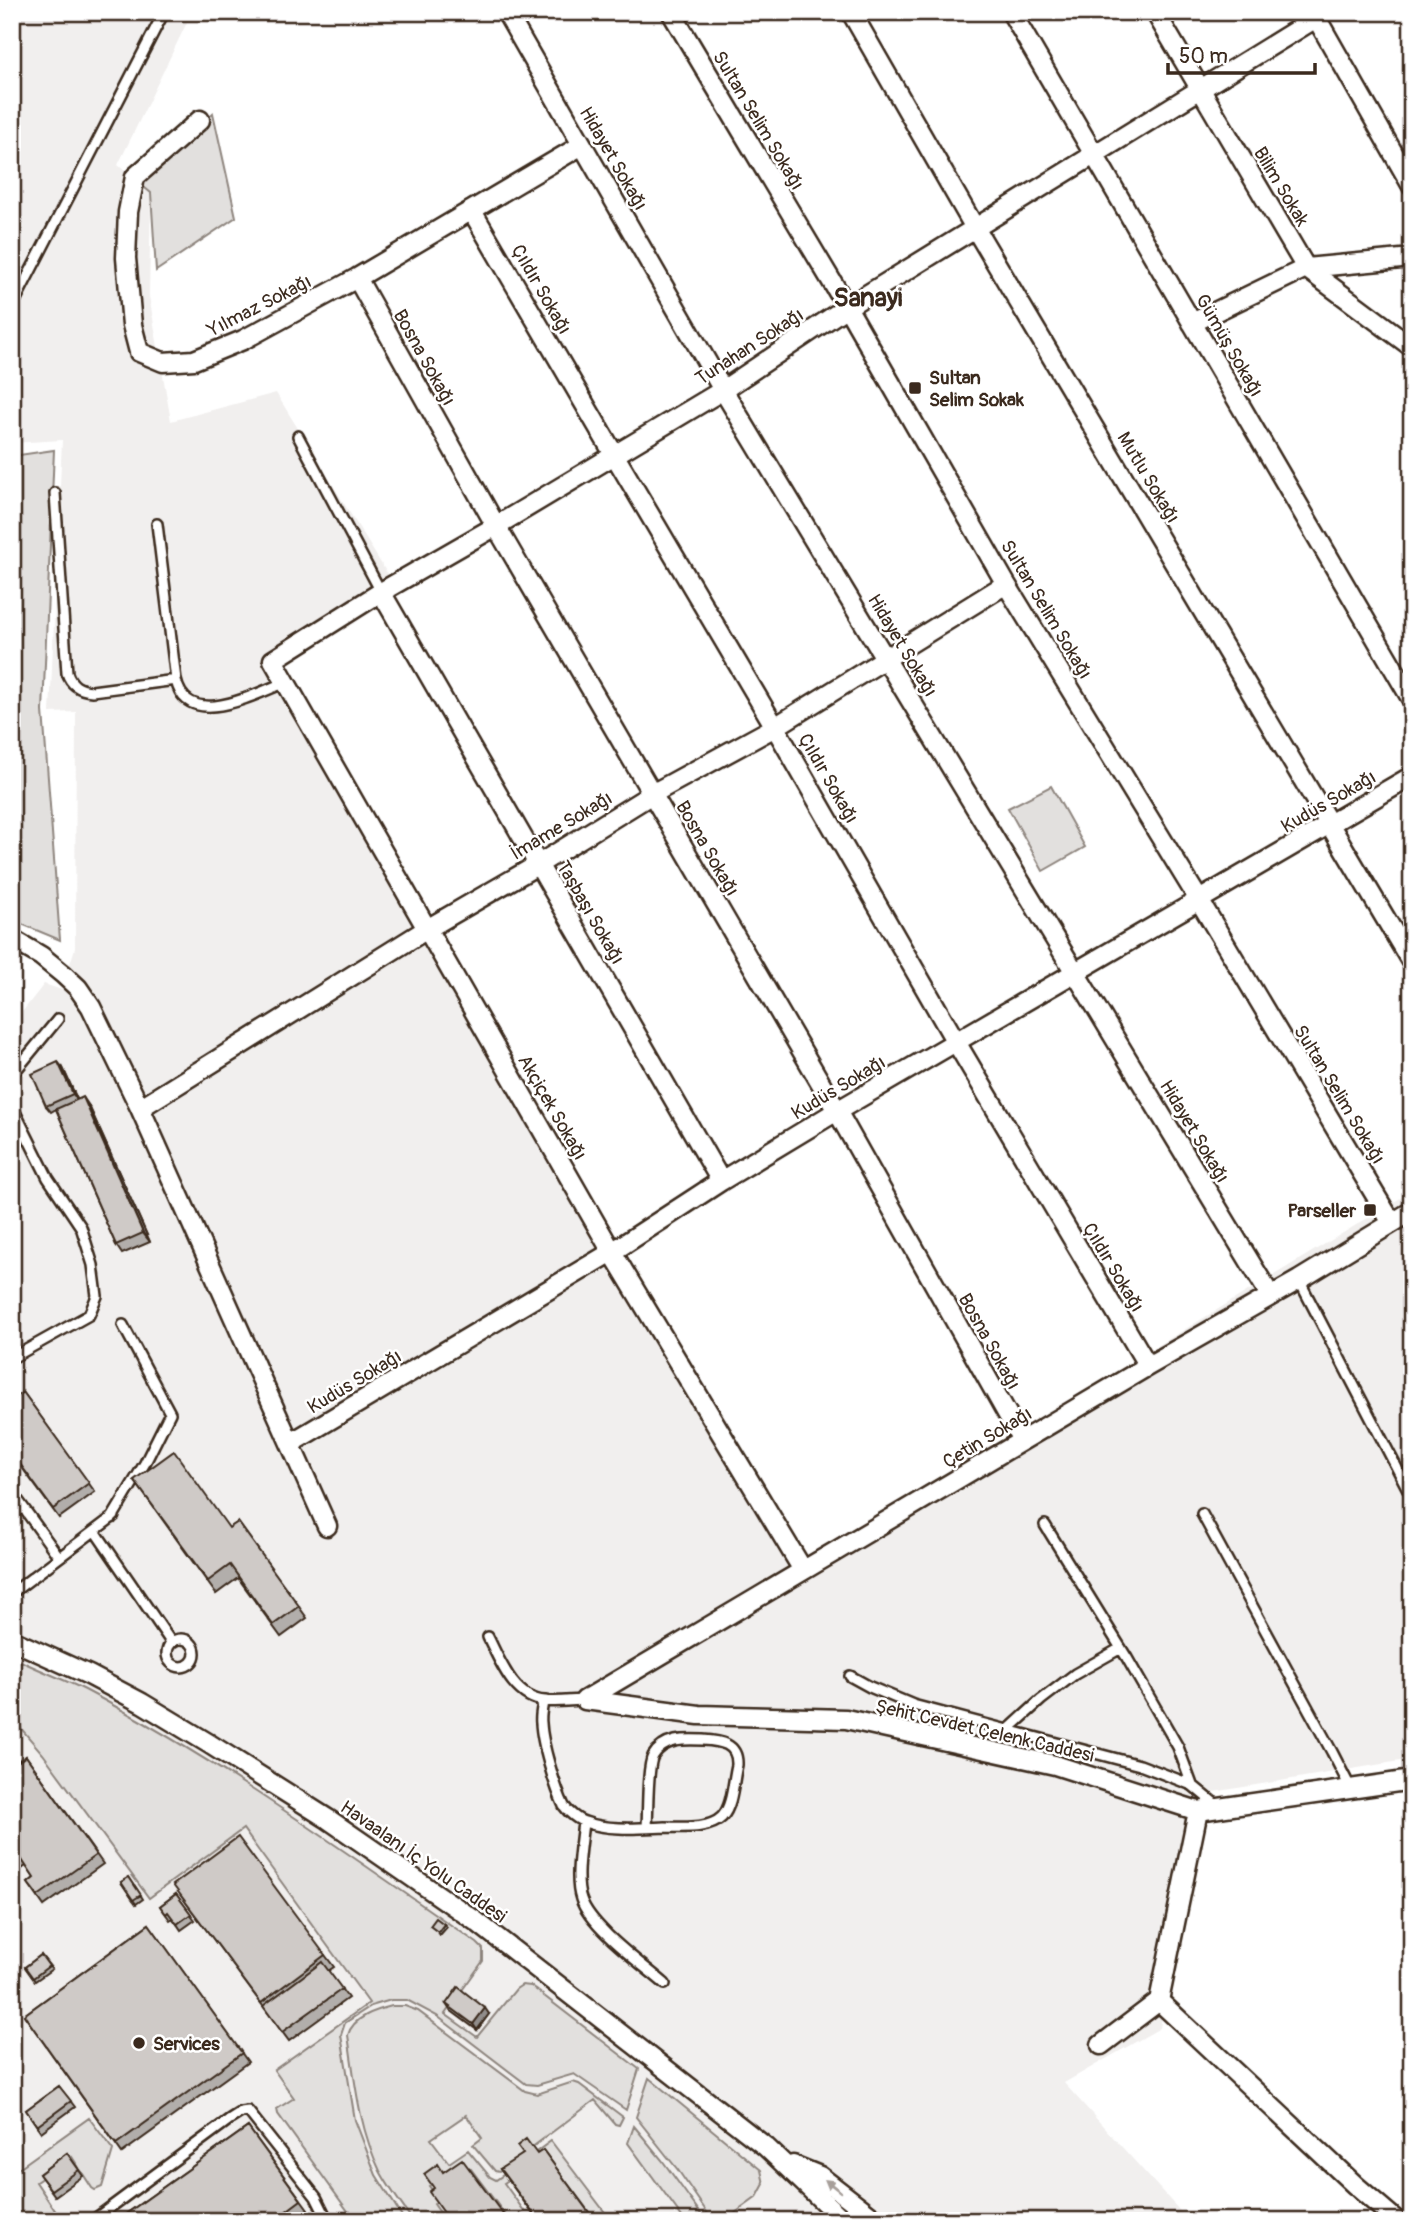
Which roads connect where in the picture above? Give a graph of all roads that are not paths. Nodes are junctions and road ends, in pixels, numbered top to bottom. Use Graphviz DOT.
graph roads {
  1 [pos="164,12"];
  2 [pos="506,12"];
  3 [pos="671,12"];
  4 [pos="850,12"];
  5 [pos="1011,12"];
  6 [pos="1155,12"];
  7 [pos="1314,15"];
  8 [pos="1200,89"];
  9 [pos="200,120"];
  10 [pos="582,145"];
  11 [pos="1094,155"];
  12 [pos="1412,186"];
  13 [pos="472,211"];
  14 [pos="975,228"];
  15 [pos="1412,258"];
  16 [pos="1306,268"];
  17 [pos="357,278"];
  18 [pos="12,307"];
  19 [pos="847,307"];
  20 [pos="1192,323"];
  21 [pos="1412,347"];
  22 [pos="723,390"];
  23 [pos="298,436"];
  24 [pos="615,456"];
  25 [pos="55,492"];
  26 [pos="157,524"];
  27 [pos="496,526"];
  28 [pos="1006,584"];
  29 [pos="381,592"];
  30 [pos="887,657"];
  31 [pos="273,660"];
  32 [pos="176,680"];
  33 [pos="286,682"];
  34 [pos="1412,700"];
  35 [pos="775,727"];
  36 [pos="1412,776"];
  37 [pos="652,794"];
  38 [pos="1331,824"];
  39 [pos="539,863"];
  40 [pos="1199,900"];
  41 [pos="427,929"];
  42 [pos="12,939"];
  43 [pos="1412,963"];
  44 [pos="1074,972"];
  45 [pos="58,1019"];
  46 [pos="956,1042"];
  47 [pos="12,1075"];
  48 [pos="12,1106"];
  49 [pos="140,1108"];
  50 [pos="837,1111"];
  51 [pos="721,1181"];
  52 [pos="1412,1211"];
  53 [pos="1392,1223"];
  54 [pos="612,1252"];
  55 [pos="1299,1280"];
  56 [pos="1270,1296"];
  57 [pos="124,1325"];
  58 [pos="12,1358"];
  59 [pos="1148,1366"];
  60 [pos="1022,1440"];
  61 [pos="291,1443"];
  62 [pos="12,1492"];
  63 [pos="1412,1497"];
  64 [pos="125,1508"];
  65 [pos="1202,1514"];
  66 [pos="112,1518"];
  67 [pos="327,1525"];
  68 [pos="1045,1525"];
  69 [pos="95,1531"];
  70 [pos="59,1557"];
  71 [pos="803,1570"];
  72 [pos="12,1592"];
  73 [pos="488,1637"];
  74 [pos="12,1640"];
  75 [pos="172,1642"];
  76 [pos="1121,1648"];
  77 [pos="850,1676"];
  78 [pos="585,1700"];
  79 [pos="543,1702"];
  80 [pos="1008,1730"];
  81 [pos="1412,1780"];
  82 [pos="1192,1785"];
  83 [pos="1351,1789"];
  84 [pos="1220,1808"];
  85 [pos="1199,1811"];
  86 [pos="583,1822"];
  87 [pos="647,1827"];
  88 [pos="665,1984"];
  89 [pos="1159,2001"];
  90 [pos="1101,2045"];
  91 [pos="783,2161"];
  92 [pos="92,2221"];
  93 [pos="328,2221"];
  94 [pos="844,2221"];
  95 [pos="878,2221"];
  96 [pos="1396,2221"];
  1 -- 18 [label="lane"];
  2 -- 10 [label="street, Hidayet Sokağı"];
  3 -- 19 [label="street, Sultan Selim Sokağı"];
  4 -- 14 [label="street, Mutlu Sokağı"];
  5 -- 11 [label="street, Gümüş Sokağı"];
  6 -- 8 [label="street, Bilim Sokak"];
  7 -- 8 [label="street, Tunahan Sokağı"];
  7 -- 12 [label="street"];
  8 -- 11 [label="street, Tunahan Sokağı"];
  8 -- 16 [label="street, Bilim Sokak"];
  9 -- 17 [label="street, Yılmaz Sokağı"];
  10 -- 13 [label="street, Yılmaz Sokağı"];
  10 -- 22 [label="street, Hidayet Sokağı"];
  11 -- 14 [label="street, Tunahan Sokağı"];
  11 -- 20 [label="street, Gümüş Sokağı"];
  13 -- 17 [label="street, Yılmaz Sokağı"];
  13 -- 24 [label="street, Çıldır Sokağı"];
  14 -- 19 [label="street, Tunahan Sokağı"];
  14 -- 38 [label="street, Mutlu Sokağı"];
  15 -- 16 [label="street"];
  16 -- 20 [label="street"];
  16 -- 21 [label="street, Bilim Sokak"];
  17 -- 27 [label="street, Bosna Sokağı"];
  19 -- 22 [label="street, Tunahan Sokağı"];
  19 -- 28 [label="street, Sultan Selim Sokağı"];
  20 -- 34 [label="street, Gümüş Sokağı"];
  22 -- 24 [label="street, Tunahan Sokağı"];
  22 -- 30 [label="street, Hidayet Sokağı"];
  23 -- 29 [label="lane"];
  24 -- 27 [label="street, Tunahan Sokağı"];
  24 -- 35 [label="street, Çıldır Sokağı"];
  25 -- 32 [label="lane"];
  26 -- 32 [label="lane"];
  27 -- 29 [label="street, Tunahan Sokağı"];
  27 -- 37 [label="street, Bosna Sokağı"];
  28 -- 30 [label="street, İmame Sokağı"];
  28 -- 40 [label="street, Sultan Selim Sokağı"];
  29 -- 31 [label="street, Tunahan Sokağı"];
  29 -- 39 [label="street, Taşbaşı Sokağı"];
  30 -- 35 [label="street, İmame Sokağı"];
  30 -- 44 [label="street, Hidayet Sokağı"];
  31 -- 33 [label="street, Akçiçek Sokağı"];
  32 -- 33 [label="lane"];
  33 -- 41 [label="street, Akçiçek Sokağı"];
  35 -- 37 [label="street, İmame Sokağı"];
  35 -- 46 [label="street, Çıldır Sokağı"];
  36 -- 38 [label="street, Kudüs Sokağı"];
  37 -- 39 [label="street, İmame Sokağı"];
  37 -- 50 [label="street, Bosna Sokağı"];
  38 -- 40 [label="street, Kudüs Sokağı"];
  38 -- 43 [label="street, Mutlu Sokağı"];
  39 -- 41 [label="street, İmame Sokağı"];
  39 -- 51 [label="street, Taşbaşı Sokağı"];
  40 -- 44 [label="street, Kudüs Sokağı"];
  40 -- 53 [label="street, Sultan Selim Sokağı"];
  41 -- 49 [label="street, İmame Sokağı"];
  41 -- 54 [label="street, Akçiçek Sokağı"];
  42 -- 49 [label="street"];
  44 -- 46 [label="street, Kudüs Sokağı"];
  44 -- 56 [label="street, Hidayet Sokağı"];
  45 -- 47 [label="lane"];
  46 -- 50 [label="street, Kudüs Sokağı"];
  46 -- 59 [label="street, Çıldır Sokağı"];
  48 -- 58 [label="lane"];
  49 -- 61 [label="street"];
  50 -- 51 [label="street, Kudüs Sokağı"];
  50 -- 60 [label="street, Bosna Sokağı"];
  51 -- 54 [label="street, Kudüs Sokağı"];
  52 -- 53 [label="street, Çetin Sokağı"];
  53 -- 55 [label="street, Çetin Sokağı"];
  54 -- 61 [label="street, Kudüs Sokağı"];
  54 -- 71 [label="street, Akçiçek Sokağı"];
  55 -- 56 [label="street, Çetin Sokağı"];
  55 -- 63 [label="lane"];
  56 -- 59 [label="street, Çetin Sokağı"];
  57 -- 66 [label="lane"];
  59 -- 60 [label="street, Çetin Sokağı"];
  60 -- 71 [label="street, Çetin Sokağı"];
  61 -- 67 [label="street"];
  62 -- 70 [label="lane"];
  64 -- 66 [label="lane"];
  65 -- 83 [label="lane"];
  66 -- 69 [label="lane"];
  68 -- 76 [label="lane"];
  69 -- 70 [label="lane"];
  69 -- 75 [label="lane"];
  70 -- 72 [label="lane"];
  71 -- 78 [label="street, Çetin Sokağı"];
  73 -- 79 [label="lane"];
  74 -- 91 [label="street, Havaalanı İç Yolu Caddesi"];
  76 -- 80 [label="lane"];
  76 -- 82 [label="lane"];
  77 -- 80 [label="lane"];
  78 -- 79 [label="lane"];
  78 -- 85 [label="street, Şehit Cevdet Çelenk Caddesi"];
  79 -- 86 [label="lane"];
  80 -- 82 [label="lane"];
  81 -- 83 [label="street, Şehit Cevdet Çelenk Caddesi"];
  82 -- 84 [label="lane"];
  83 -- 84 [label="street, Şehit Cevdet Çelenk Caddesi"];
  84 -- 85 [label="street, Şehit Cevdet Çelenk Caddesi"];
  85 -- 89 [label="street"];
  86 -- 87 [label="lane"];
  86 -- 88 [label="lane"];
  87 -- 87 [label="lane"];
  89 -- 90 [label="street"];
  89 -- 96 [label="street"];
  91 -- 94 [label="street, Havaalanı İç Yolu Caddesi"];
  95 -- 91 [label="street, Havaalanı İç Yolu Caddesi, one-way"];
  92 -- 93 [label="lane"];
}
